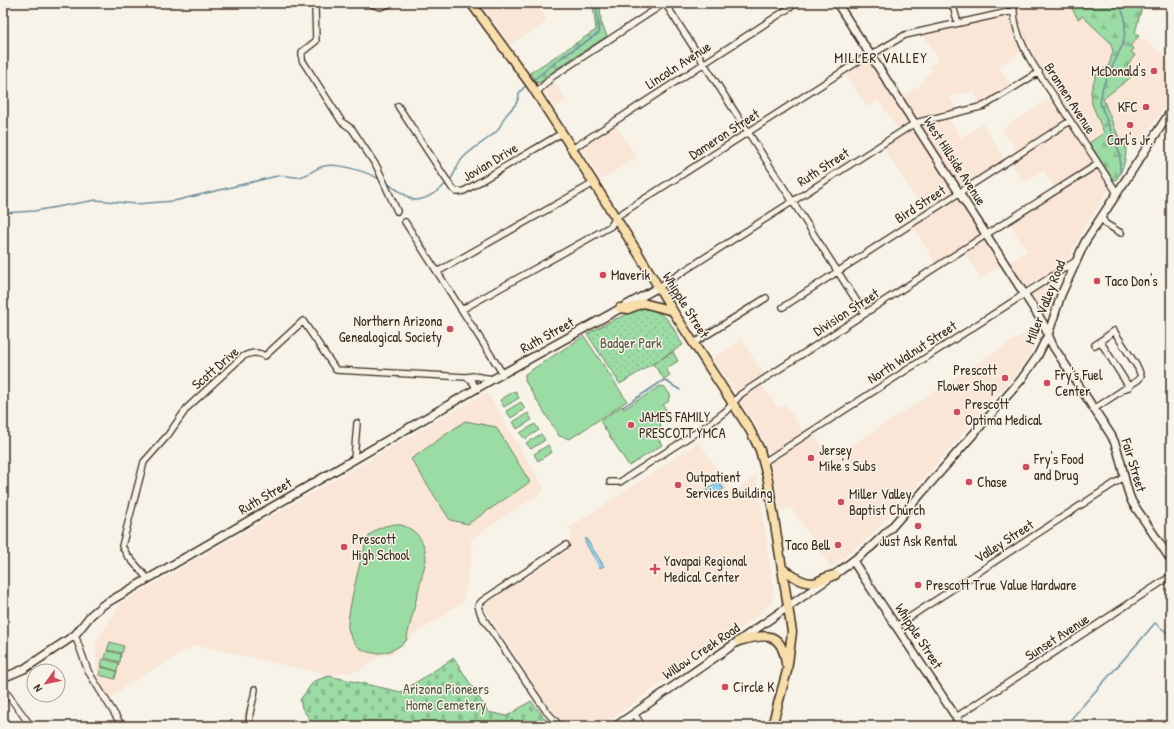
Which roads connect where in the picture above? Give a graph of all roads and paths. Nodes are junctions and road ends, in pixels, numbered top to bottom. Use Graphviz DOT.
graph roads {
  1 [pos="318,3"];
  2 [pos="369,3"];
  3 [pos="392,3"];
  4 [pos="471,3"];
  5 [pos="665,3"];
  6 [pos="797,3"];
  7 [pos="837,3"];
  8 [pos="952,3"];
  9 [pos="1014,3"];
  10 [pos="1013,11"];
  11 [pos="958,23"];
  12 [pos="871,55"];
  13 [pos="703,63"];
  14 [pos="1039,72"];
  15 [pos="536,93"];
  16 [pos="398,106"];
  17 [pos="1171,111"];
  18 [pos="1070,121"];
  19 [pos="915,123"];
  20 [pos="562,133"];
  21 [pos="748,133"];
  22 [pos="572,149"];
  23 [pos="1098,164"];
  24 [pos="594,183"];
  25 [pos="959,192"];
  26 [pos="1117,193"];
  27 [pos="792,203"];
  28 [pos="397,211"];
  29 [pos="616,217"];
  30 [pos="1101,217"];
  31 [pos="405,222"];
  32 [pos="1122,233"];
  33 [pos="987,234"];
  34 [pos="1074,262"];
  35 [pos="437,272"];
  36 [pos="838,272"];
  37 [pos="659,287"];
  38 [pos="1024,293"];
  39 [pos="766,298"];
  40 [pos="783,307"];
  41 [pos="620,308"];
  42 [pos="461,310"];
  43 [pos="673,311"];
  44 [pos="865,314"];
  45 [pos="1048,335"];
  46 [pos="694,343"];
  47 [pos="503,374"];
  48 [pos="466,377"];
  49 [pos="493,380"];
  50 [pos="1129,387"];
  51 [pos="477,389"];
  52 [pos="732,402"];
  53 [pos="1094,409"];
  54 [pos="357,423"];
  55 [pos="354,460"];
  56 [pos="764,462"];
  57 [pos="1124,477"];
  58 [pos="610,482"];
  59 [pos="566,545"];
  60 [pos="1171,560"];
  61 [pos="853,562"];
  62 [pos="783,569"];
  63 [pos="835,575"];
  64 [pos="1171,576"];
  65 [pos="148,579"];
  66 [pos="800,599"];
  67 [pos="789,606"];
  68 [pos="896,626"];
  69 [pos="75,636"];
  70 [pos="739,641"];
  71 [pos="787,671"];
  72 [pos="3,678"];
  73 [pos="3,688"];
  74 [pos="255,689"];
  75 [pos="634,713"];
  76 [pos="956,717"];
  77 [pos="31,726"];
  78 [pos="122,726"];
  79 [pos="250,726"];
  80 [pos="560,726"];
  81 [pos="616,726"];
  82 [pos="642,726"];
  83 [pos="772,726"];
  84 [pos="962,726"];
  1 -- 28 [label="street"];
  2 -- 3 [label="street"];
  4 -- 15 [label="main road, Whipple Street"];
  5 -- 13 [label="street"];
  5 -- 15 [label="street"];
  6 -- 13 [label="street, Lincoln Avenue"];
  7 -- 12 [label="street, West Hillside Avenue"];
  8 -- 11 [label="street"];
  9 -- 10 [label="street"];
  10 -- 11 [label="street, Dameron Street"];
  10 -- 14 [label="street, Brannen Avenue"];
  11 -- 12 [label="street, Dameron Street"];
  12 -- 19 [label="street, West Hillside Avenue"];
  12 -- 21 [label="street, Dameron Street"];
  13 -- 21 [label="street"];
  13 -- 22 [label="street, Lincoln Avenue"];
  14 -- 18 [label="street, Brannen Avenue"];
  14 -- 19 [label="street, Ruth Street"];
  15 -- 20 [label="main road, Whipple Street"];
  16 -- 20 [label="street, Jovian Drive"];
  17 -- 26 [label="street, Miller Valley Road"];
  18 -- 23 [label="street, Brannen Avenue"];
  18 -- 25 [label="street, Bird Street"];
  19 -- 25 [label="street, West Hillside Avenue"];
  19 -- 27 [label="street, Ruth Street"];
  20 -- 22 [label="main road, Whipple Street"];
  21 -- 27 [label="street"];
  21 -- 29 [label="street, Dameron Street"];
  22 -- 24 [label="main road, Whipple Street"];
  23 -- 26 [label="street, Brannen Avenue"];
  23 -- 33 [label="street, Division Street"];
  24 -- 29 [label="main road, Whipple Street"];
  24 -- 35 [label="street"];
  25 -- 33 [label="street, West Hillside Avenue"];
  25 -- 36 [label="street, Bird Street"];
  26 -- 30 [label="street, Miller Valley Road"];
  27 -- 36 [label="street"];
  27 -- 37 [label="street, Ruth Street"];
  29 -- 37 [label="main road, Whipple Street"];
  29 -- 42 [label="street, Dameron Street"];
  30 -- 32 [label="street"];
  30 -- 34 [label="street, Miller Valley Road"];
  31 -- 35 [label="street"];
  33 -- 38 [label="street, West Hillside Avenue"];
  33 -- 44 [label="street, Division Street"];
  34 -- 38 [label="street, North Walnut Street"];
  34 -- 45 [label="street, Miller Valley Road"];
  35 -- 42 [label="street"];
  36 -- 40 [label="street, Bird Street"];
  36 -- 44 [label="street"];
  37 -- 41 [label="street, Ruth Street"];
  37 -- 43 [label="main road, Whipple Street"];
  38 -- 45 [label="street, West Hillside Avenue"];
  38 -- 56 [label="street, North Walnut Street"];
  39 -- 46 [label="street"];
  41 -- 43 [label="main road"];
  41 -- 47 [label="street, Ruth Street"];
  42 -- 47 [label="street"];
  43 -- 46 [label="main road, Whipple Street"];
  44 -- 52 [label="street, Division Street"];
  45 -- 53 [label="street, Fair Street"];
  45 -- 61 [label="street, Miller Valley Road"];
  46 -- 52 [label="main road, Whipple Street"];
  47 -- 49 [label="street, Ruth Street"];
  48 -- 49 [label="street, Scott Drive"];
  48 -- 51 [label="street"];
  48 -- 65 [label="street, Scott Drive"];
  49 -- 51 [label="street, Ruth Street"];
  50 -- 50 [label="street"];
  50 -- 53 [label="street"];
  51 -- 55 [label="street, Ruth Street"];
  52 -- 56 [label="main road, Whipple Street"];
  52 -- 58 [label="street, Division Street"];
  53 -- 57 [label="street, Fair Street"];
  54 -- 55 [label="street"];
  55 -- 65 [label="street, Ruth Street"];
  56 -- 62 [label="main road, Whipple Street"];
  57 -- 60 [label="street, Fair Street"];
  57 -- 68 [label="street, Valley Street"];
  59 -- 80 [label="street"];
  61 -- 63 [label="street, Miller Valley Road"];
  61 -- 68 [label="street, Whipple Street"];
  62 -- 63 [label="main road"];
  62 -- 67 [label="main road, Whipple Street"];
  63 -- 66 [label="street, Miller Valley Road"];
  64 -- 76 [label="street, Sunset Avenue"];
  65 -- 69 [label="street, Ruth Street"];
  66 -- 67 [label="street, Willow Creek Road"];
  67 -- 70 [label="street, Willow Creek Road"];
  67 -- 71 [label="main road, Whipple Street"];
  68 -- 76 [label="street, Whipple Street"];
  69 -- 72 [label="street"];
  69 -- 78 [label="street"];
  70 -- 71 [label="main road"];
  70 -- 75 [label="street, Willow Creek Road"];
  71 -- 83 [label="main road, Whipple Street"];
  73 -- 77 [label="street"];
  74 -- 79 [label="street"];
  75 -- 81 [label="street, Willow Creek Road"];
  75 -- 82 [label="street"];
  76 -- 84 [label="street, Whipple Street"];
}
